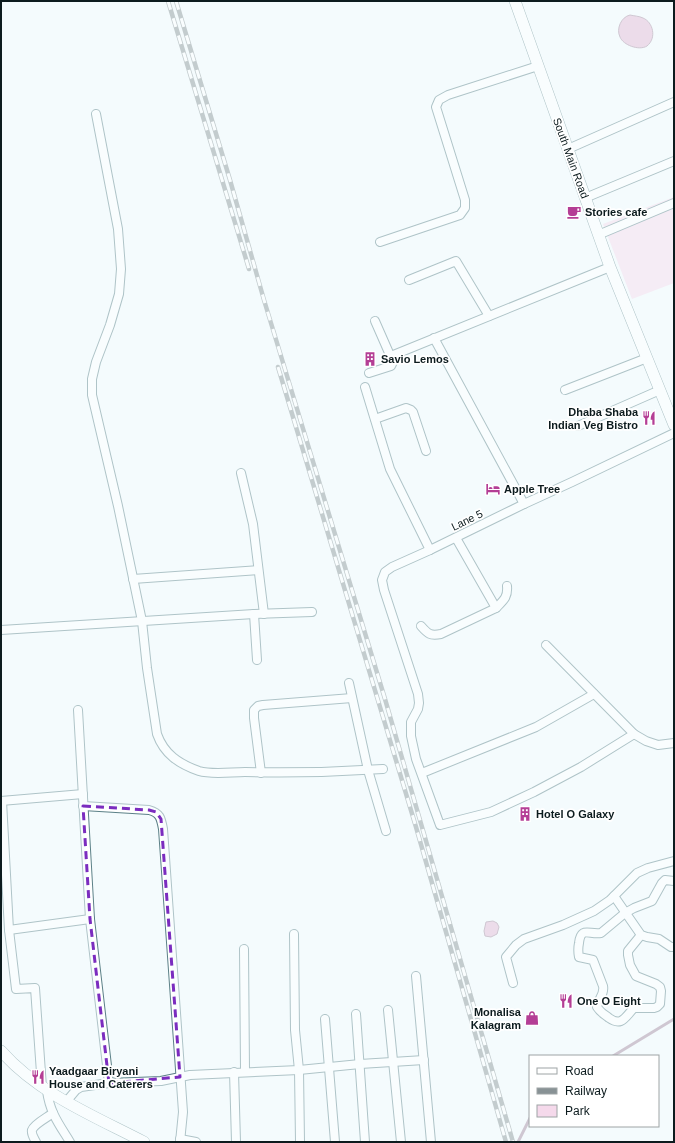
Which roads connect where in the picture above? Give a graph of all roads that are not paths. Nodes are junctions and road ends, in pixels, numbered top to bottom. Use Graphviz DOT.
graph roads {
  1 [pos="515,1"];
  2 [pos="538,66"];
  3 [pos="674,102"];
  4 [pos="96,114"];
  5 [pos="568,149"];
  6 [pos="674,161"];
  7 [pos="585,198"];
  8 [pos="674,203"];
  9 [pos="598,235"];
  10 [pos="380,242"];
  11 [pos="610,267"];
  12 [pos="409,280"];
  13 [pos="489,316"];
  14 [pos="375,321"];
  15 [pos="434,338"];
  16 [pos="391,356"];
  17 [pos="647,358"];
  18 [pos="369,373"];
  19 [pos="365,387"];
  20 [pos="565,390"];
  21 [pos="660,390"];
  22 [pos="375,419"];
  23 [pos="674,425"];
  24 [pos="578,426"];
  25 [pos="674,433"];
  26 [pos="426,451"];
  27 [pos="241,473"];
  28 [pos="524,504"];
  29 [pos="456,538"];
  30 [pos="430,550"];
  31 [pos="258,570"];
  32 [pos="133,578"];
  33 [pos="507,586"];
  34 [pos="496,608"];
  35 [pos="312,612"];
  36 [pos="254,614"];
  37 [pos="264,614"];
  38 [pos="142,621"];
  39 [pos="421,626"];
  40 [pos="1,630"];
  41 [pos="546,645"];
  42 [pos="257,660"];
  43 [pos="349,683"];
  44 [pos="594,694"];
  45 [pos="352,698"];
  46 [pos="78,710"];
  47 [pos="634,734"];
  48 [pos="674,743"];
  49 [pos="383,769"];
  50 [pos="368,770"];
  51 [pos="261,772"];
  52 [pos="422,773"];
  53 [pos="83,794"];
  54 [pos="1,801"];
  55 [pos="83,806"];
  56 [pos="386,832"];
  57 [pos="674,861"];
  58 [pos="674,881"];
  59 [pos="614,896"];
  60 [pos="4,912"];
  61 [pos="625,913"];
  62 [pos="90,919"];
  63 [pos="9,930"];
  64 [pos="294,934"];
  65 [pos="641,935"];
  66 [pos="674,947"];
  67 [pos="244,950"];
  68 [pos="416,976"];
  69 [pos="513,983"];
  70 [pos="388,1010"];
  71 [pos="356,1014"];
  72 [pos="325,1019"];
  73 [pos="3,1058"];
  74 [pos="424,1060"];
  75 [pos="393,1062"];
  76 [pos="360,1064"];
  77 [pos="329,1067"];
  78 [pos="299,1070"];
  79 [pos="245,1071"];
  80 [pos="234,1072"];
  81 [pos="180,1077"];
  82 [pos="109,1083"];
  83 [pos="45,1089"];
  84 [pos="66,1102"];
  85 [pos="53,1113"];
  86 [pos="180,1141"];
  87 [pos="36,1142"];
  88 [pos="70,1142"];
  89 [pos="144,1142"];
  90 [pos="196,1142"];
  91 [pos="236,1142"];
  92 [pos="300,1142"];
  93 [pos="335,1142"];
  94 [pos="365,1142"];
  95 [pos="400,1142"];
  96 [pos="431,1142"];
  1 -- 2 [label="main road, South Main Road"];
  2 -- 5 [label="main road, South Main Road"];
  2 -- 10 [label="street"];
  3 -- 5 [label="street"];
  4 -- 32 [label="street"];
  5 -- 7 [label="main road, South Main Road"];
  6 -- 7 [label="street"];
  7 -- 9 [label="main road, South Main Road"];
  8 -- 9 [label="street"];
  9 -- 11 [label="main road, South Main Road"];
  11 -- 13 [label="street"];
  11 -- 17 [label="main road, South Main Road"];
  12 -- 13 [label="street"];
  13 -- 15 [label="street"];
  14 -- 16 [label="street"];
  15 -- 16 [label="street"];
  15 -- 28 [label="street"];
  16 -- 18 [label="street"];
  17 -- 20 [label="street"];
  17 -- 21 [label="main road, South Main Road"];
  19 -- 22 [label="street"];
  21 -- 23 [label="main road, South Main Road"];
  21 -- 24 [label="street"];
  22 -- 26 [label="street"];
  22 -- 30 [label="street"];
  25 -- 28 [label="street, Lane 5"];
  27 -- 31 [label="street"];
  28 -- 29 [label="street, Lane 5"];
  29 -- 30 [label="street, Lane 5"];
  29 -- 34 [label="street"];
  30 -- 52 [label="street, Lane 5"];
  31 -- 32 [label="street"];
  31 -- 37 [label="street"];
  32 -- 38 [label="street"];
  33 -- 34 [label="street"];
  34 -- 39 [label="street"];
  35 -- 37 [label="street"];
  36 -- 37 [label="street"];
  36 -- 38 [label="street"];
  36 -- 42 [label="street"];
  38 -- 40 [label="street"];
  38 -- 51 [label="street"];
  41 -- 44 [label="street"];
  43 -- 45 [label="street"];
  44 -- 47 [label="street"];
  44 -- 52 [label="street"];
  45 -- 50 [label="street"];
  45 -- 51 [label="street"];
  46 -- 53 [label="street"];
  47 -- 48 [label="street"];
  47 -- 52 [label="street"];
  49 -- 50 [label="street"];
  50 -- 51 [label="street"];
  50 -- 56 [label="street"];
  53 -- 54 [label="street"];
  53 -- 55 [label="street"];
  54 -- 60 [label="street"];
  55 -- 62 [label="street"];
  55 -- 81 [label="street"];
  57 -- 59 [label="street"];
  58 -- 61 [label="street"];
  59 -- 61 [label="street"];
  59 -- 69 [label="street"];
  60 -- 63 [label="street"];
  61 -- 65 [label="street"];
  61 -- 65 [label="street"];
  62 -- 63 [label="street"];
  62 -- 82 [label="street"];
  63 -- 83 [label="street"];
  64 -- 78 [label="street"];
  65 -- 66 [label="street"];
  67 -- 79 [label="street"];
  68 -- 74 [label="street"];
  70 -- 75 [label="street"];
  71 -- 76 [label="street"];
  72 -- 77 [label="street"];
  73 -- 83 [label="main road"];
  74 -- 75 [label="street"];
  74 -- 96 [label="street"];
  75 -- 76 [label="street"];
  75 -- 95 [label="street"];
  76 -- 77 [label="street"];
  76 -- 94 [label="street"];
  77 -- 78 [label="street"];
  77 -- 93 [label="street"];
  78 -- 79 [label="street"];
  78 -- 92 [label="street"];
  79 -- 80 [label="street"];
  80 -- 81 [label="street"];
  80 -- 91 [label="street"];
  81 -- 82 [label="street"];
  81 -- 86 [label="street"];
  82 -- 84 [label="street"];
  83 -- 84 [label="main road"];
  83 -- 85 [label="street"];
  84 -- 89 [label="main road"];
  85 -- 87 [label="street"];
  85 -- 88 [label="street"];
  86 -- 90 [label="street"];
}
